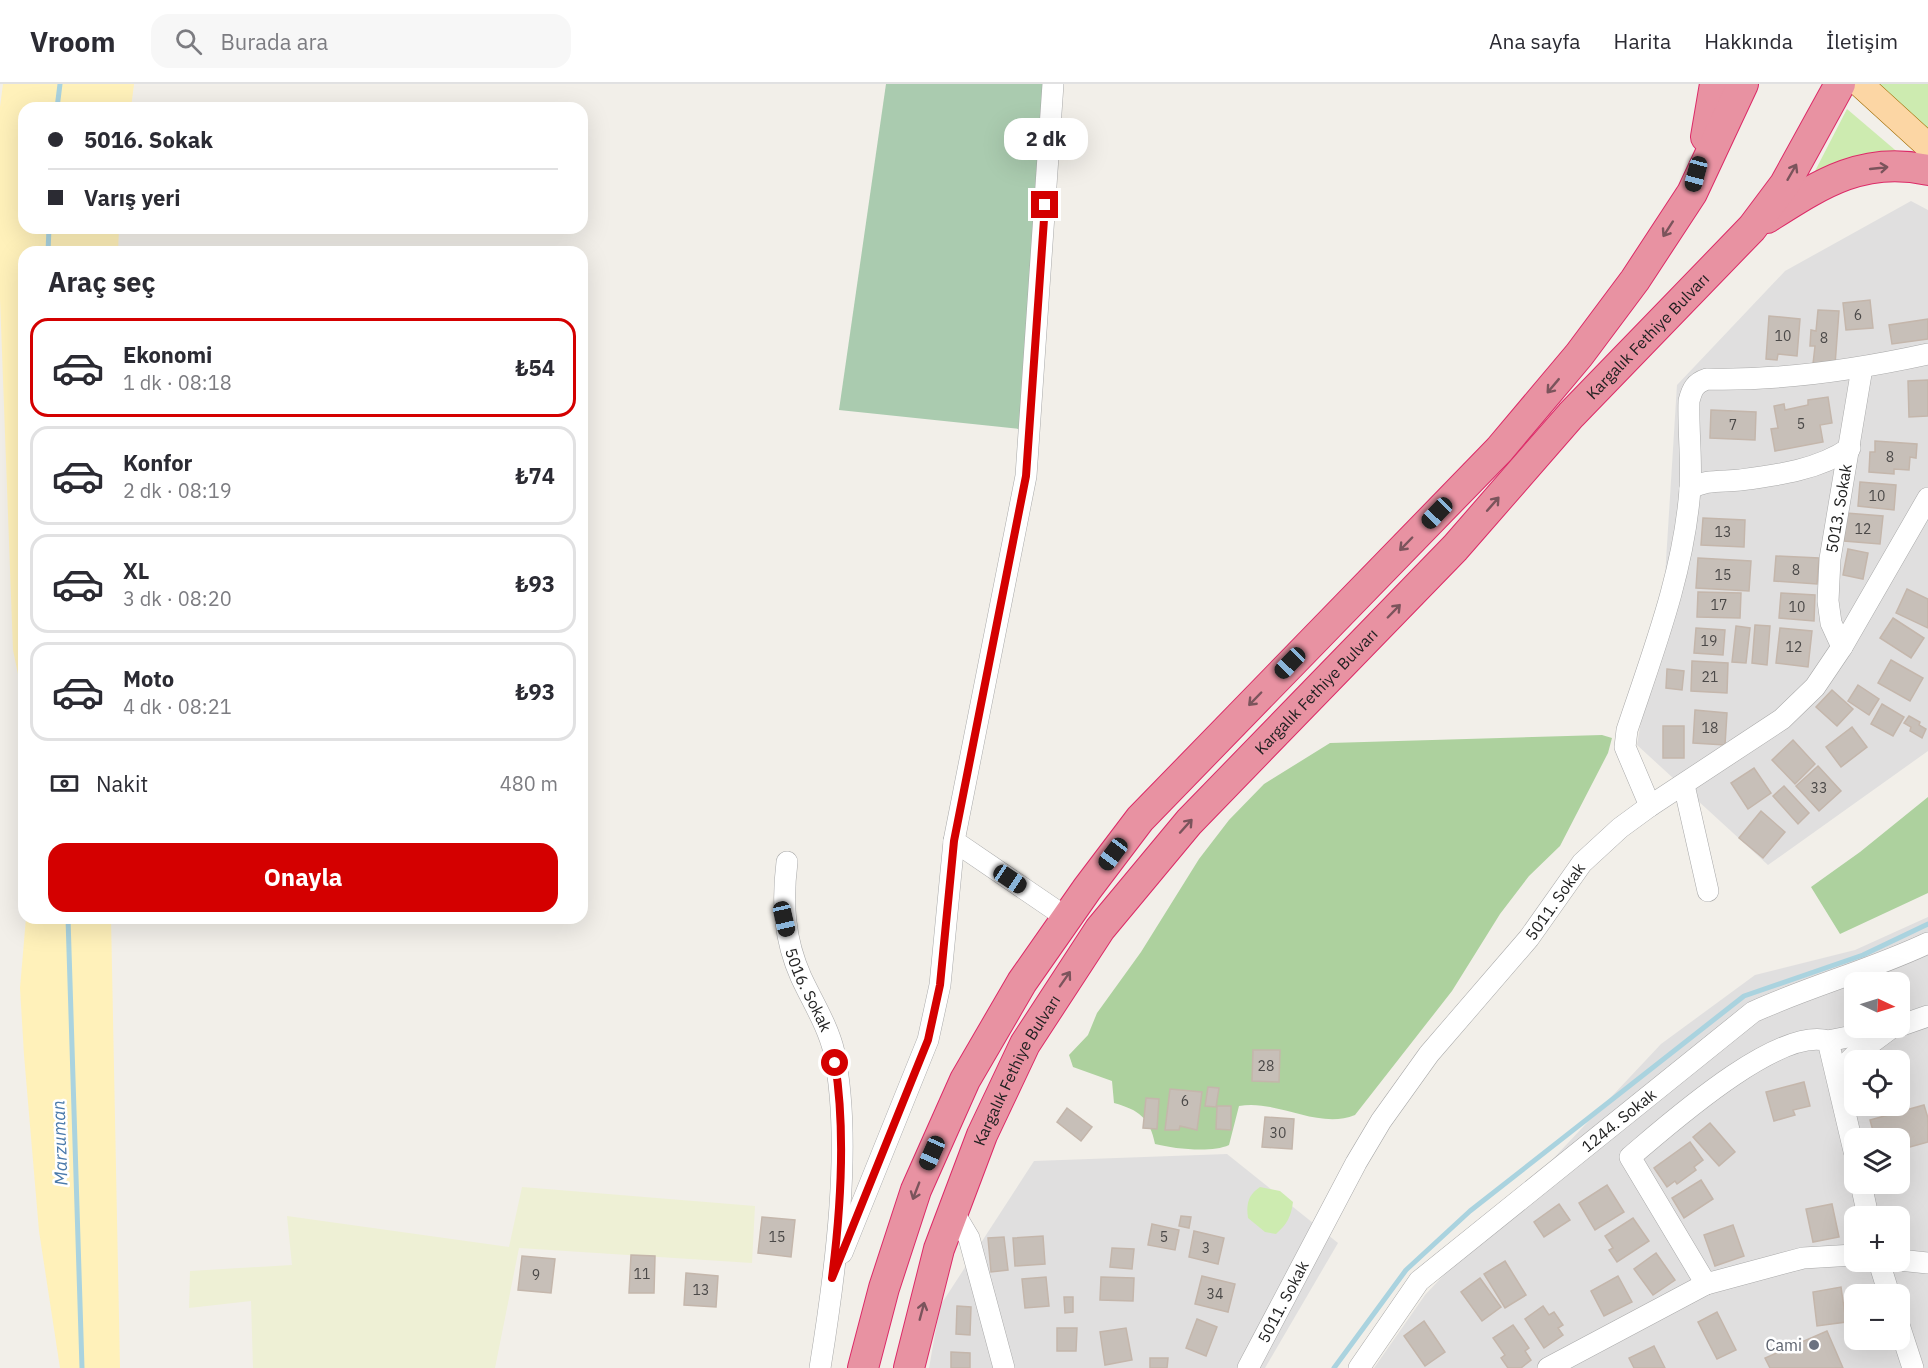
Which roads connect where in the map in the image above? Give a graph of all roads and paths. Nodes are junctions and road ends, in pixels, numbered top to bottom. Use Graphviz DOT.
graph roads {
  1 [pos="1053,84"];
  2 [pos="1715,84"];
  3 [pos="1743,84"];
  4 [pos="1840,84"];
  5 [pos="1860,84"];
  6 [pos="1928,146"];
  7 [pos="1928,170"];
  8 [pos="1692,193"];
  9 [pos="1752,228"];
  10 [pos="1928,354"];
  11 [pos="1862,368"];
  12 [pos="1850,448"];
  13 [pos="1690,489"];
  14 [pos="1928,498"];
  15 [pos="1842,647"];
  16 [pos="1684,785"];
  17 [pos="1650,806"];
  18 [pos="954,841"];
  19 [pos="787,862"];
  20 [pos="1708,891"];
  21 [pos="1067,918"];
  22 [pos="1928,943"];
  23 [pos="1928,1016"];
  24 [pos="1910,1022"];
  25 [pos="1844,1038"];
  26 [pos="1878,1038"];
  27 [pos="1828,1041"];
  28 [pos="1837,1073"];
  29 [pos="1849,1128"];
  30 [pos="953,1210"];
  31 [pos="1844,1256"];
  32 [pos="1910,1261"];
  33 [pos="1928,1263"];
  34 [pos="832,1278"];
  35 [pos="1706,1284"];
  36 [pos="1907,1350"];
  37 [pos="820,1368"];
  38 [pos="863,1368"];
  39 [pos="909,1368"];
  40 [pos="1005,1368"];
  41 [pos="1248,1368"];
  42 [pos="1359,1368"];
  43 [pos="1548,1368"];
  44 [pos="1913,1368"];
  1 -- 18 [label="street"];
  2 -- 8 [label="highway"];
  3 -- 8 [label="highway"];
  9 -- 4 [label="highway, Kargalık Fethiye Bulvarı, one-way"];
  5 -- 6 [label="main road"];
  9 -- 7 [label="highway, one-way"];
  8 -- 21 [label="highway, one-way"];
  30 -- 9 [label="highway, Kargalık Fethiye Bulvarı, one-way"];
  10 -- 11 [label="street"];
  11 -- 12 [label="street, 5013. Sokak"];
  11 -- 13 [label="street"];
  12 -- 13 [label="street"];
  12 -- 15 [label="street, 5013. Sokak"];
  13 -- 17 [label="street"];
  14 -- 15 [label="street, 5011. Sokak"];
  15 -- 16 [label="street, 5011. Sokak"];
  16 -- 17 [label="street, 5011. Sokak"];
  16 -- 20 [label="street"];
  17 -- 41 [label="street, 5011. Sokak"];
  18 -- 21 [label="street"];
  18 -- 34 [label="street"];
  19 -- 34 [label="street, 5016. Sokak"];
  21 -- 38 [label="highway, one-way"];
  22 -- 42 [label="street, 1244. Sokak"];
  23 -- 24 [label="street"];
  25 -- 27 [label="street"];
  26 -- 28 [label="street"];
  27 -- 28 [label="street"];
  27 -- 35 [label="street"];
  28 -- 29 [label="street"];
  39 -- 30 [label="highway, Kargalık Fethiye Bulvarı, one-way"];
  30 -- 40 [label="street"];
  31 -- 35 [label="street"];
  32 -- 33 [label="street"];
  34 -- 37 [label="street, 5016. Sokak"];
  35 -- 43 [label="street"];
  36 -- 44 [label="street"];
}
